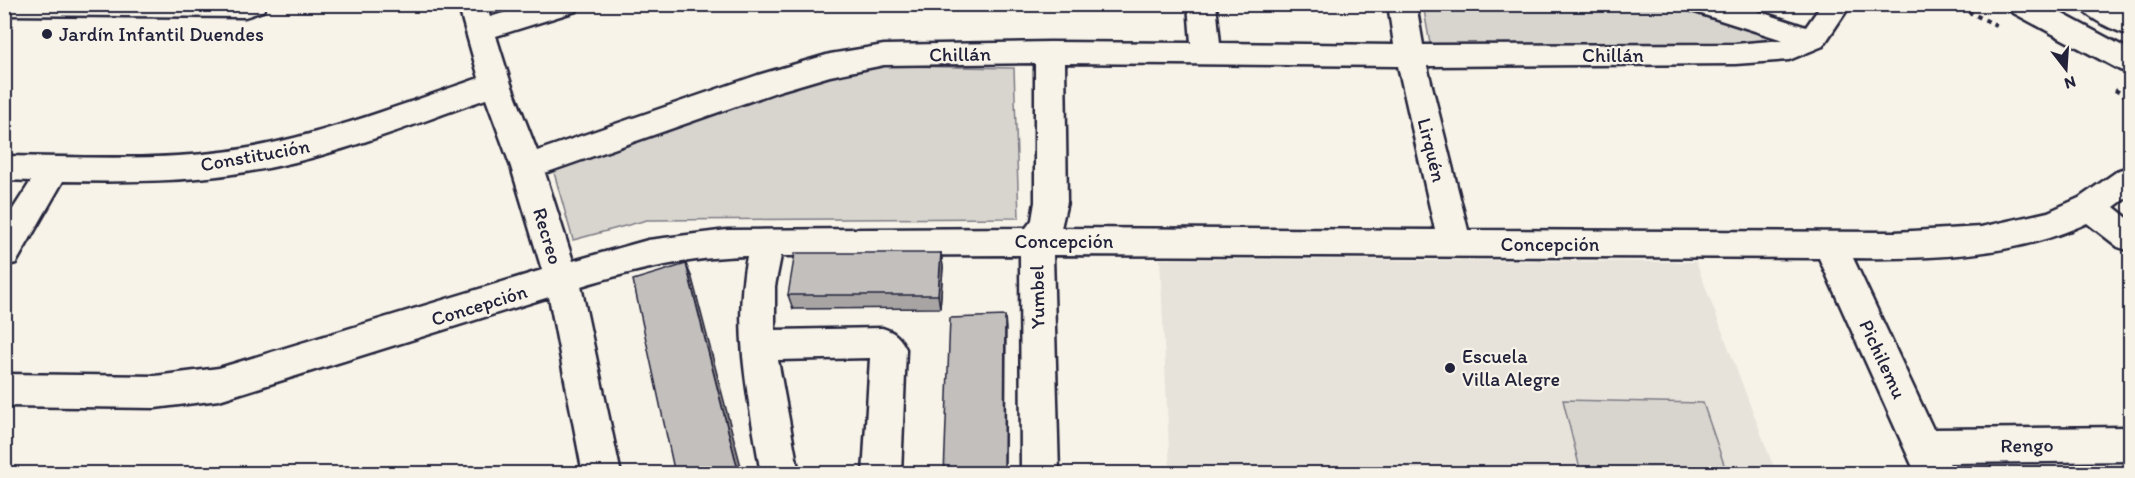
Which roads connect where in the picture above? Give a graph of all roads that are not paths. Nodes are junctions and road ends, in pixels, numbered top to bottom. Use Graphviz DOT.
graph roads {
  1 [pos="253,4"];
  2 [pos="566,4"];
  3 [pos="1202,4"];
  4 [pos="1402,4"];
  5 [pos="1702,4"];
  6 [pos="1837,4"];
  7 [pos="2020,4"];
  8 [pos="2092,4"];
  9 [pos="4,5"];
  10 [pos="120,5"];
  11 [pos="476,18"];
  12 [pos="2130,25"];
  13 [pos="1813,39"];
  14 [pos="1050,52"];
  15 [pos="1206,54"];
  16 [pos="1410,56"];
  17 [pos="2130,63"];
  18 [pos="496,84"];
  19 [pos="527,167"];
  20 [pos="4,168"];
  21 [pos="55,168"];
  22 [pos="2130,179"];
  23 [pos="2090,207"];
  24 [pos="2130,238"];
  25 [pos="1036,241"];
  26 [pos="767,242"];
  27 [pos="1455,243"];
  28 [pos="1830,245"];
  29 [pos="4,253"];
  30 [pos="562,279"];
  31 [pos="758,345"];
  32 [pos="4,390"];
  33 [pos="2130,444"];
  34 [pos="1929,460"];
  35 [pos="602,474"];
  36 [pos="780,474"];
  37 [pos="882,474"];
  38 [pos="1040,474"];
  1 -- 10 [label="street"];
  2 -- 11 [label="street"];
  3 -- 15 [label="street"];
  4 -- 16 [label="street"];
  5 -- 13 [label="street"];
  6 -- 13 [label="street"];
  7 -- 17 [label="street"];
  8 -- 12 [label="street"];
  9 -- 10 [label="street"];
  11 -- 18 [label="street, Recreo"];
  13 -- 16 [label="street, Chillán"];
  14 -- 15 [label="street, Chillán"];
  14 -- 19 [label="street, Chillán"];
  14 -- 25 [label="street, Yumbel"];
  15 -- 16 [label="street, Chillán"];
  16 -- 27 [label="street, Lirquén"];
  18 -- 19 [label="street, Recreo"];
  18 -- 21 [label="street, Constitución"];
  19 -- 30 [label="street, Recreo"];
  20 -- 21 [label="street, Constitución"];
  21 -- 29 [label="street"];
  22 -- 23 [label="street, Concepción"];
  23 -- 24 [label="street"];
  23 -- 28 [label="street, Concepción"];
  25 -- 26 [label="street, Concepción"];
  25 -- 27 [label="street, Concepción"];
  25 -- 38 [label="street, Yumbel"];
  26 -- 30 [label="street, Concepción"];
  26 -- 31 [label="street"];
  27 -- 28 [label="street, Concepción"];
  28 -- 34 [label="street, Pichilemu"];
  30 -- 32 [label="street, Concepción"];
  30 -- 35 [label="street, Recreo"];
  31 -- 36 [label="street"];
  31 -- 37 [label="street"];
  33 -- 34 [label="street, Rengo"];
}
